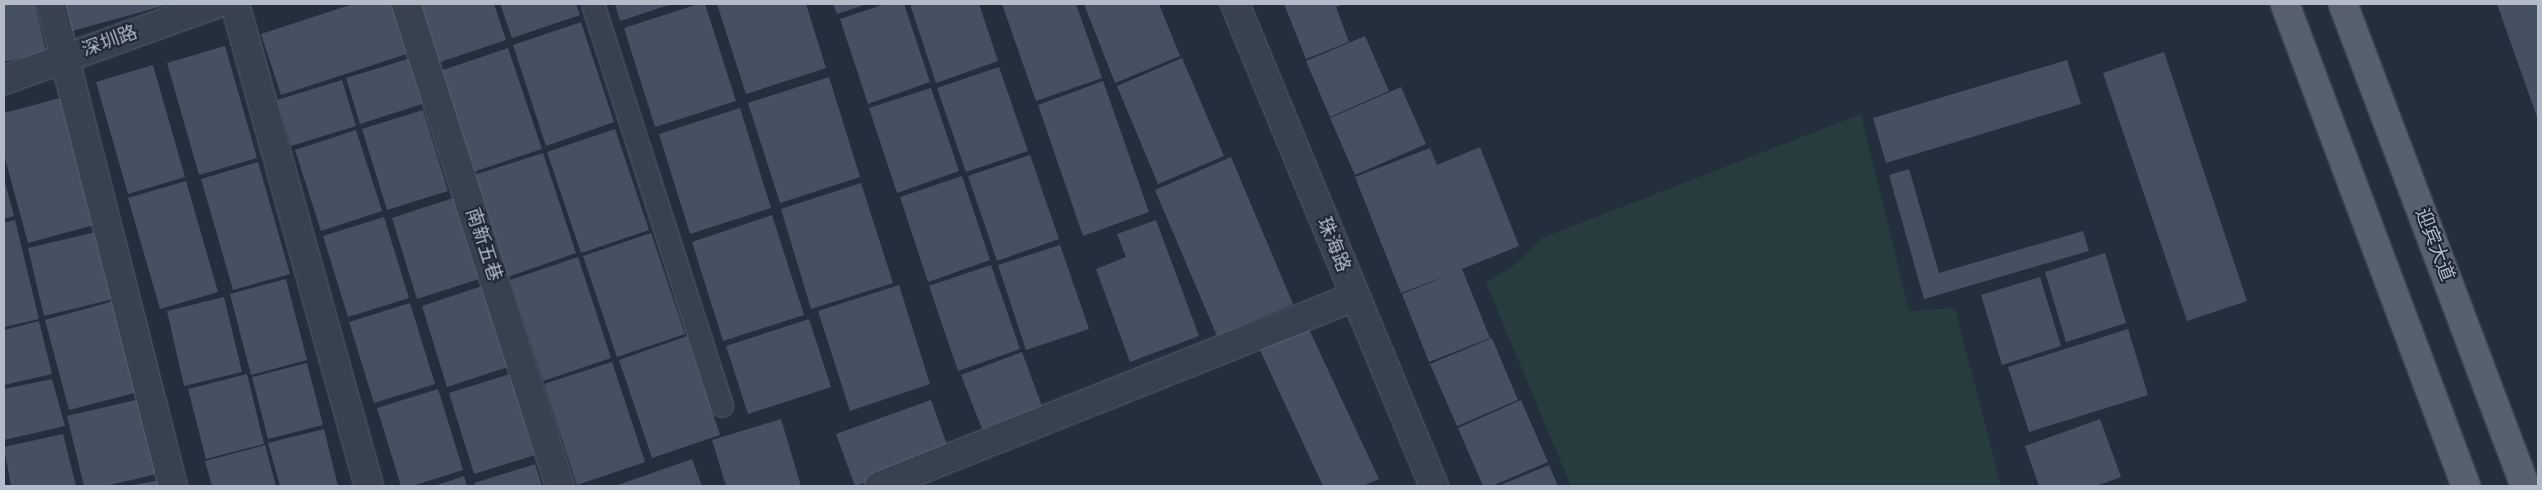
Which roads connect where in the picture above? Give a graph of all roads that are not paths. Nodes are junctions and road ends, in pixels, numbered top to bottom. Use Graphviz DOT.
graph roads {
  1 [pos="51,4"];
  2 [pos="216,4"];
  3 [pos="235,4"];
  4 [pos="406,4"];
  5 [pos="593,4"];
  6 [pos="1221,4"];
  7 [pos="1235,4"];
  8 [pos="2285,4"];
  9 [pos="2342,4"];
  10 [pos="65,58"];
  11 [pos="4,80"];
  12 [pos="1342,302"];
  13 [pos="722,406"];
  14 [pos="173,486"];
  15 [pos="369,486"];
  16 [pos="560,486"];
  17 [pos="879,486"];
  18 [pos="1420,486"];
  19 [pos="1434,486"];
  20 [pos="2466,486"];
  21 [pos="2525,486"];
  1 -- 10 [label="street"];
  2 -- 10 [label="street, 深圳路"];
  3 -- 15 [label="street"];
  4 -- 16 [label="street, 南新五巷"];
  5 -- 13 [label="lane"];
  6 -- 12 [label="street, 珠海路"];
  7 -- 19 [label="street, 珠海路"];
  8 -- 20 [label="main road"];
  9 -- 21 [label="main road, 迎宾大道"];
  10 -- 11 [label="street, 深圳路"];
  10 -- 14 [label="street"];
  12 -- 17 [label="street"];
  12 -- 18 [label="street, 珠海路"];
}
